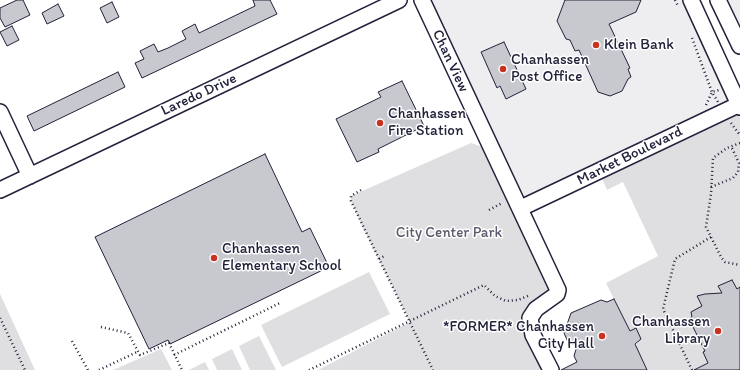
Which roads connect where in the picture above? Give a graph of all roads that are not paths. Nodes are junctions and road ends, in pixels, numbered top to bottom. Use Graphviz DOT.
graph roads {
  1 [pos="399,0"];
  2 [pos="422,0"];
  3 [pos="691,0"];
  4 [pos="718,0"];
  5 [pos="740,46"];
  6 [pos="740,105"];
  7 [pos="0,112"];
  8 [pos="30,176"];
  9 [pos="0,190"];
  10 [pos="521,208"];
  11 [pos="551,370"];
  1 -- 8 [label="street, Laredo Drive"];
  2 -- 10 [label="street, Chan View"];
  3 -- 6 [label="street"];
  4 -- 5 [label="street"];
  6 -- 10 [label="street, Market Boulevard"];
  7 -- 8 [label="street"];
  8 -- 9 [label="street, Laredo Drive"];
  10 -- 11 [label="street, Chan View"];
}
